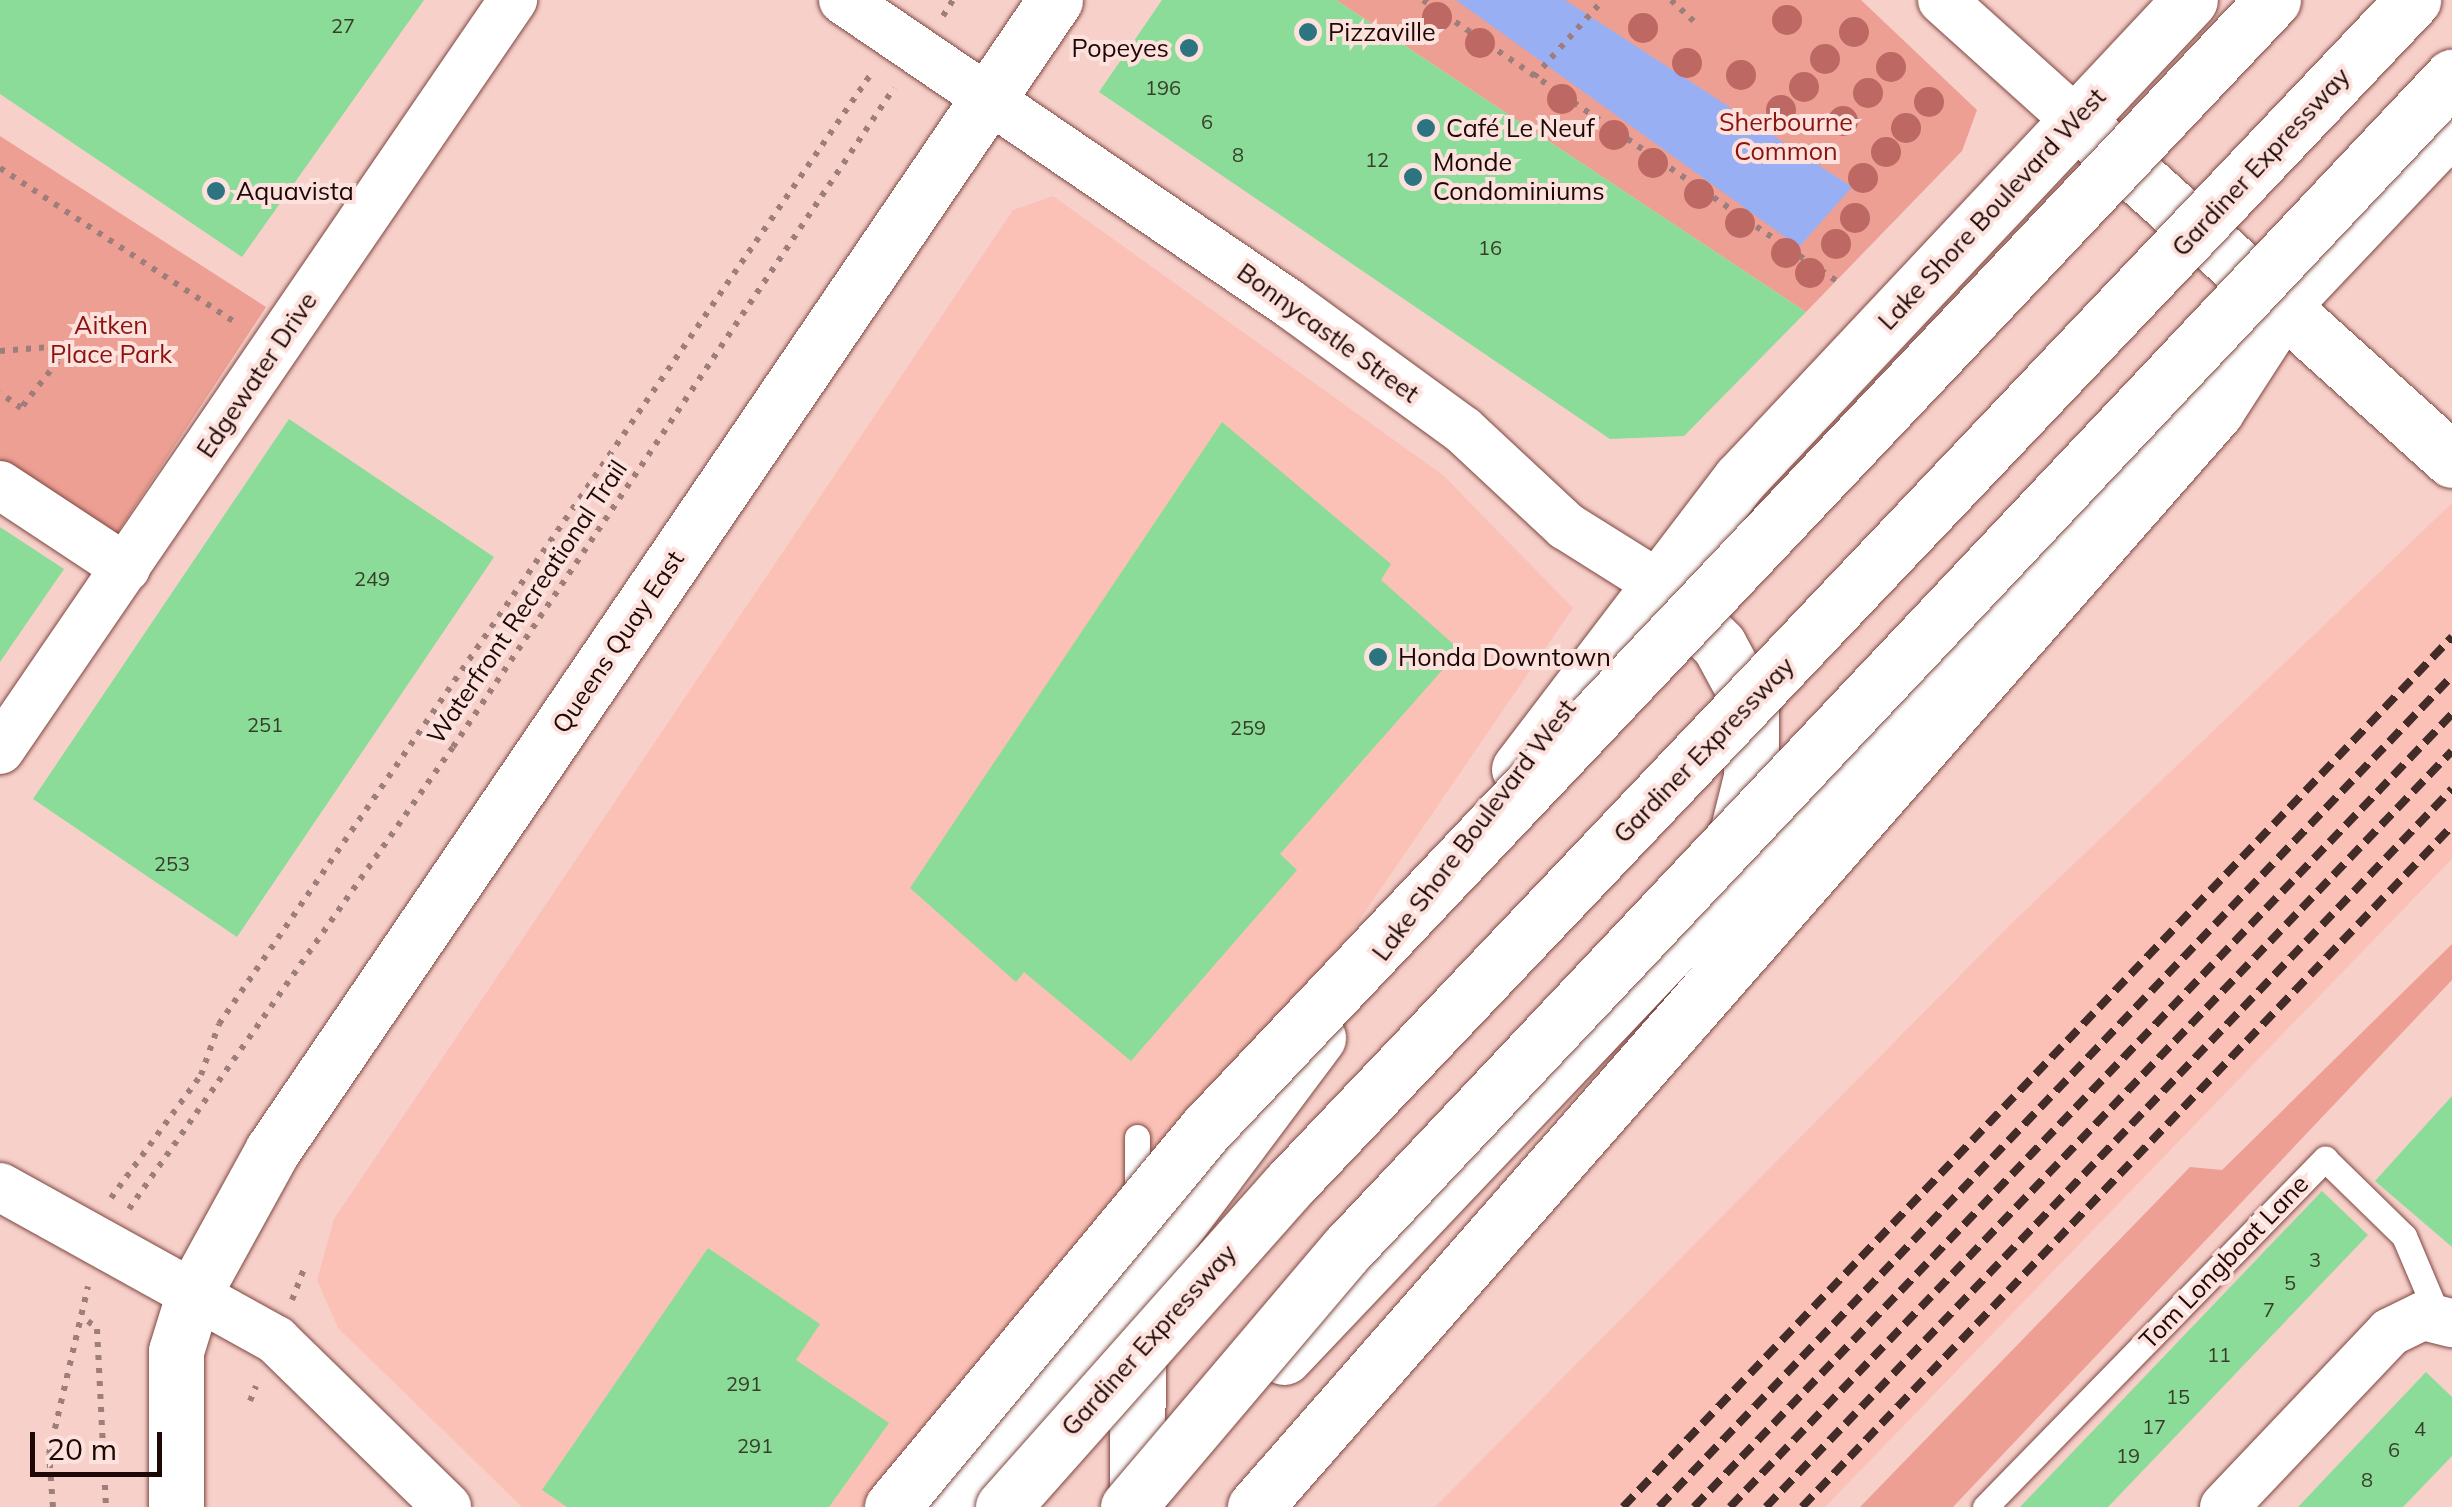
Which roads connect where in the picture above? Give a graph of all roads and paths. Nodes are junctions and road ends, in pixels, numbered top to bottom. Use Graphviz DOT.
graph roads {
  1 [pos="513,0"];
  2 [pos="843,0"];
  3 [pos="953,0"];
  4 [pos="1056,0"];
  5 [pos="1423,0"];
  6 [pos="1603,0"];
  7 [pos="1671,0"];
  8 [pos="1942,0"];
  9 [pos="2190,0"];
  10 [pos="2273,0"];
  11 [pos="2413,0"];
  12 [pos="1697,24"];
  13 [pos="918,52"];
  14 [pos="874,70"];
  15 [pos="1534,77"];
  16 [pos="2452,78"];
  17 [pos="988,97"];
  18 [pos="2074,119"];
  19 [pos="2452,126"];
  20 [pos="0,168"];
  21 [pos="1842,284"];
  22 [pos="2282,309"];
  23 [pos="275,348"];
  24 [pos="0,351"];
  25 [pos="0,393"];
  26 [pos="2452,460"];
  27 [pos="0,485"];
  28 [pos="126,568"];
  29 [pos="1657,583"];
  30 [pos="0,750"];
  31 [pos="1713,902"];
  32 [pos="1137,1136"];
  33 [pos="0,1187"];
  34 [pos="104,1208"];
  35 [pos="122,1219"];
  36 [pos="1136,1281"];
  37 [pos="87,1288"];
  38 [pos="194,1293"];
  39 [pos="2445,1320"];
  40 [pos="88,1321"];
  41 [pos="53,1507"];
  42 [pos="106,1507"];
  43 [pos="176,1507"];
  44 [pos="447,1507"];
  45 [pos="892,1507"];
  46 [pos="949,1507"];
  47 [pos="1002,1507"];
  48 [pos="1128,1507"];
  49 [pos="1137,1507"];
  50 [pos="1255,1507"];
  51 [pos="1985,1507"];
  52 [pos="2224,1507"];
  1 -- 23 [label="street, Edgewater Drive"];
  2 -- 13 [label="street, Bonnycastle Street"];
  3 -- 13 [label="path, Waterfront Recreational Trail"];
  4 -- 17 [label="main road, Queens Quay East"];
  5 -- 15 [label="path"];
  6 -- 15 [label="path"];
  7 -- 12 [label="path"];
  8 -- 18 [label="street"];
  9 -- 18 [label="main road, Lake Shore Boulevard West"];
  10 -- 45 [label="main road, bridge"];
  11 -- 47 [label="main road, Gardiner Expressway, bridge"];
  13 -- 17 [label="street, Bonnycastle Street"];
  13 -- 35 [label="path, Waterfront Recreational Trail"];
  14 -- 34 [label="path"];
  15 -- 21 [label="path"];
  16 -- 48 [label="main road, bridge"];
  17 -- 29 [label="street, Bonnycastle Street"];
  17 -- 38 [label="main road, Queens Quay East"];
  18 -- 22 [label="main road"];
  18 -- 29 [label="main road, Lake Shore Boulevard West"];
  19 -- 22 [label="main road"];
  20 -- 23 [label="path"];
  22 -- 26 [label="main road"];
  22 -- 31 [label="main road"];
  22 -- 50 [label="main road"];
  23 -- 28 [label="street, Edgewater Drive"];
  24 -- 25 [label="path"];
  27 -- 28 [label="street"];
  28 -- 30 [label="street, Edgewater Drive"];
  29 -- 31 [label="main road"];
  29 -- 36 [label="main road, Lake Shore Boulevard West"];
  31 -- 49 [label="main road"];
  32 -- 36 [label="lane"];
  33 -- 38 [label="street"];
  36 -- 46 [label="main road, Lake Shore Boulevard West"];
  36 -- 49 [label="main road"];
  37 -- 41 [label="path"];
  38 -- 43 [label="main road, Queens Quay East"];
  38 -- 44 [label="street"];
  39 -- 51 [label="lane, Tom Longboat Lane"];
  39 -- 52 [label="street"];
  40 -- 42 [label="path"];
}
